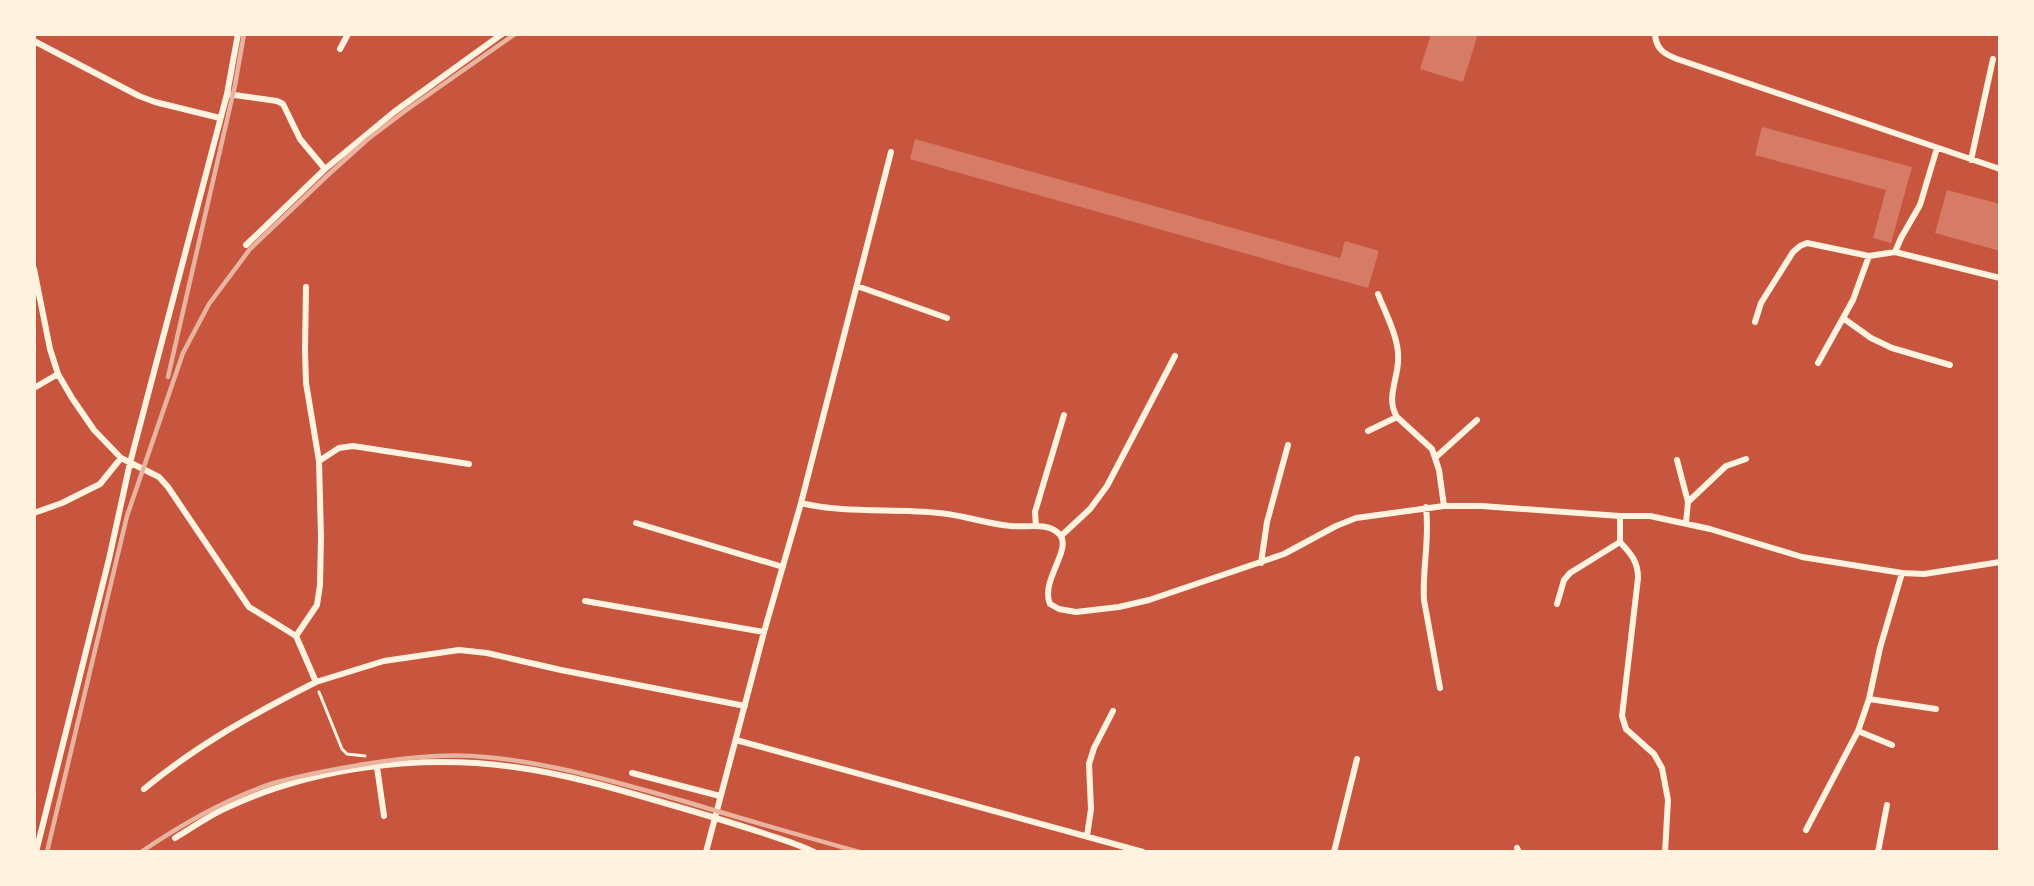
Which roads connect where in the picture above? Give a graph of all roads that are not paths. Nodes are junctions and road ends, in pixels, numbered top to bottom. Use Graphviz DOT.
graph roads {
  1 [pos="238,34"];
  2 [pos="348,34"];
  3 [pos="502,34"];
  4 [pos="1656,34"];
  5 [pos="34,41"];
  6 [pos="340,49"];
  7 [pos="1993,59"];
  8 [pos="227,94"];
  9 [pos="220,118"];
  10 [pos="1936,148"];
  11 [pos="891,152"];
  12 [pos="1971,160"];
  13 [pos="325,169"];
  14 [pos="2000,169"];
  15 [pos="246,245"];
  16 [pos="1896,252"];
  17 [pos="1869,256"];
  18 [pos="34,269"];
  19 [pos="2000,278"];
  20 [pos="857,286"];
  21 [pos="306,287"];
  22 [pos="1378,294"];
  23 [pos="947,318"];
  24 [pos="1844,318"];
  25 [pos="1755,322"];
  26 [pos="1176,356"];
  27 [pos="1818,363"];
  28 [pos="1950,365"];
  29 [pos="58,374"];
  30 [pos="34,388"];
  31 [pos="1064,415"];
  32 [pos="1397,417"];
  33 [pos="1477,420"];
  34 [pos="1368,431"];
  35 [pos="1288,445"];
  36 [pos="1436,457"];
  37 [pos="121,458"];
  38 [pos="1746,459"];
  39 [pos="1677,460"];
  40 [pos="318,461"];
  41 [pos="130,463"];
  42 [pos="469,464"];
  43 [pos="1688,502"];
  44 [pos="801,503"];
  45 [pos="1444,506"];
  46 [pos="1426,507"];
  47 [pos="34,513"];
  48 [pos="1620,516"];
  49 [pos="636,523"];
  50 [pos="1686,523"];
  51 [pos="1036,526"];
  52 [pos="1061,536"];
  53 [pos="1620,542"];
  54 [pos="2000,562"];
  55 [pos="1261,563"];
  56 [pos="783,567"];
  57 [pos="1902,573"];
  58 [pos="585,601"];
  59 [pos="1557,604"];
  60 [pos="764,632"];
  61 [pos="296,636"];
  62 [pos="316,681"];
  63 [pos="1440,688"];
  64 [pos="1869,699"];
  65 [pos="745,706"];
  66 [pos="1936,709"];
  67 [pos="1113,711"];
  68 [pos="1858,731"];
  69 [pos="736,740"];
  70 [pos="1892,745"];
  71 [pos="1357,759"];
  72 [pos="377,767"];
  73 [pos="632,773"];
  74 [pos="144,789"];
  75 [pos="720,796"];
  76 [pos="1887,805"];
  77 [pos="384,816"];
  78 [pos="715,817"];
  79 [pos="1806,830"];
  80 [pos="1087,836"];
  81 [pos="175,838"];
  82 [pos="36,852"];
  83 [pos="706,852"];
  84 [pos="814,852"];
  85 [pos="1143,852"];
  86 [pos="1334,852"];
  87 [pos="1665,852"];
  88 [pos="1878,852"];
  1 -- 8 [label="street"];
  2 -- 6 [label="street"];
  3 -- 13 [label="street"];
  4 -- 10 [label="street"];
  5 -- 9 [label="street"];
  7 -- 12 [label="street"];
  8 -- 9 [label="street"];
  8 -- 13 [label="street"];
  9 -- 41 [label="street"];
  10 -- 12 [label="street"];
  10 -- 16 [label="street"];
  11 -- 20 [label="street"];
  12 -- 14 [label="street"];
  13 -- 15 [label="street"];
  16 -- 17 [label="street"];
  16 -- 19 [label="street"];
  17 -- 24 [label="street"];
  17 -- 25 [label="street"];
  18 -- 29 [label="street"];
  20 -- 23 [label="street"];
  20 -- 44 [label="street"];
  21 -- 40 [label="street"];
  22 -- 32 [label="street"];
  24 -- 27 [label="street"];
  24 -- 28 [label="street"];
  26 -- 52 [label="street"];
  29 -- 30 [label="street"];
  29 -- 37 [label="street"];
  31 -- 51 [label="street"];
  32 -- 34 [label="street"];
  32 -- 36 [label="street"];
  33 -- 36 [label="street"];
  35 -- 55 [label="street"];
  36 -- 45 [label="street"];
  37 -- 41 [label="street"];
  37 -- 47 [label="street"];
  38 -- 43 [label="street"];
  39 -- 43 [label="street"];
  40 -- 42 [label="street"];
  40 -- 61 [label="street"];
  41 -- 61 [label="street"];
  41 -- 82 [label="street"];
  43 -- 50 [label="street"];
  44 -- 51 [label="street"];
  44 -- 56 [label="street"];
  45 -- 46 [label="street"];
  45 -- 48 [label="street"];
  46 -- 55 [label="street"];
  46 -- 63 [label="street"];
  48 -- 50 [label="street"];
  48 -- 53 [label="street"];
  49 -- 56 [label="street"];
  50 -- 57 [label="street"];
  51 -- 52 [label="street"];
  52 -- 55 [label="street"];
  53 -- 59 [label="street"];
  53 -- 87 [label="street"];
  54 -- 57 [label="street"];
  56 -- 60 [label="street"];
  57 -- 64 [label="street"];
  58 -- 60 [label="street"];
  60 -- 65 [label="street"];
  61 -- 62 [label="street"];
  62 -- 65 [label="street"];
  62 -- 74 [label="street"];
  64 -- 66 [label="street"];
  64 -- 68 [label="street"];
  65 -- 69 [label="street"];
  67 -- 80 [label="street"];
  68 -- 70 [label="street"];
  68 -- 79 [label="street"];
  69 -- 75 [label="street"];
  69 -- 80 [label="street"];
  71 -- 86 [label="street"];
  72 -- 77 [label="street"];
  72 -- 78 [label="street"];
  72 -- 81 [label="street"];
  73 -- 75 [label="street"];
  75 -- 78 [label="street"];
  76 -- 88 [label="street"];
  78 -- 83 [label="street"];
  78 -- 84 [label="street"];
  80 -- 85 [label="street"];
}
